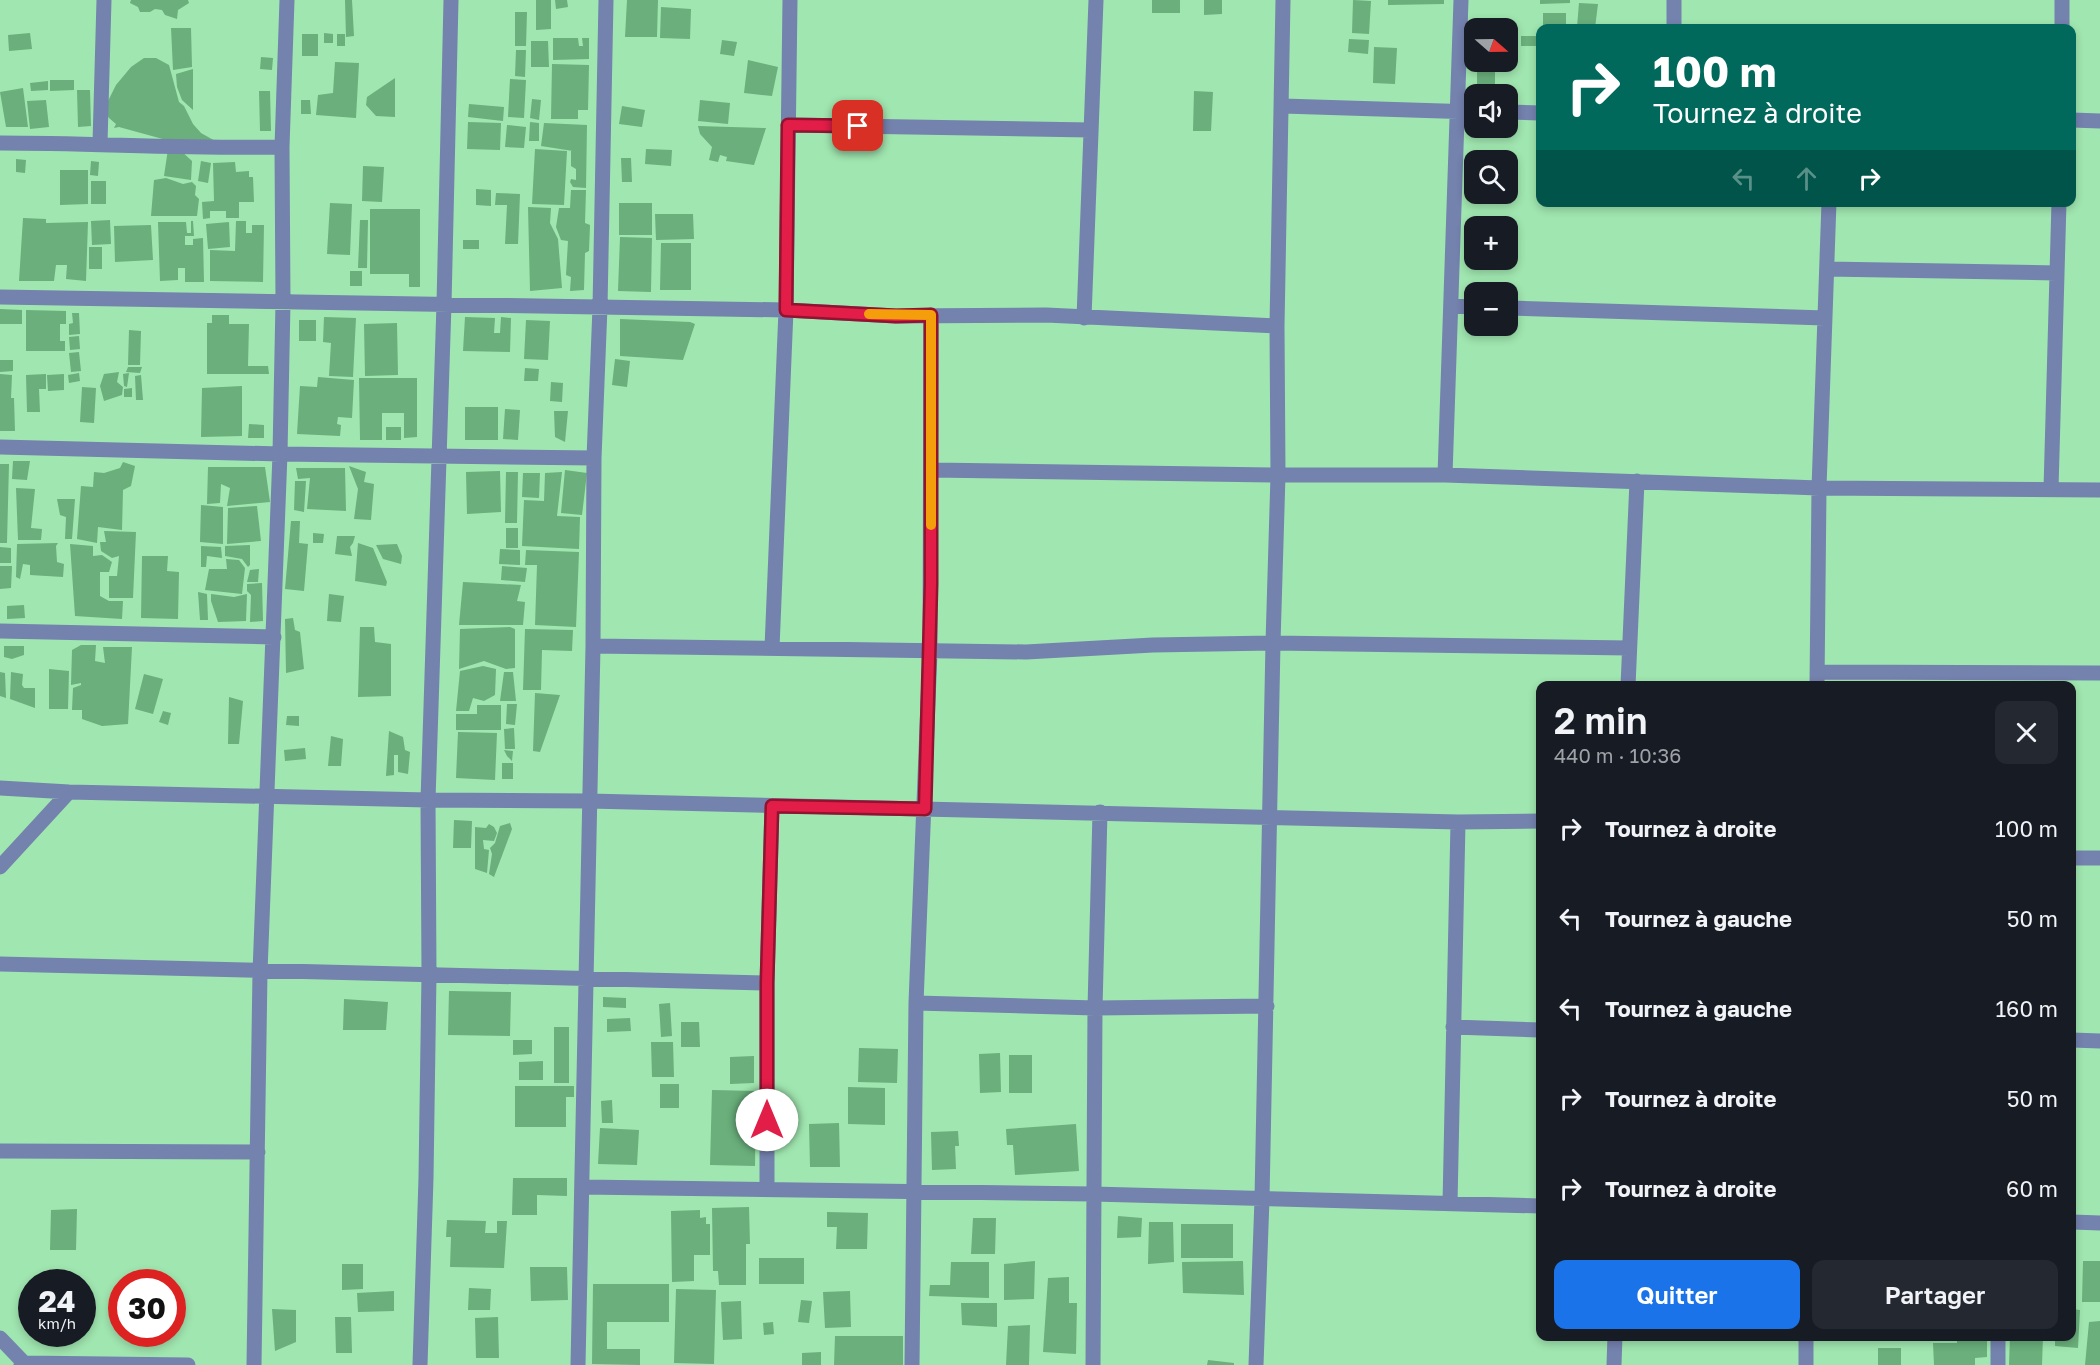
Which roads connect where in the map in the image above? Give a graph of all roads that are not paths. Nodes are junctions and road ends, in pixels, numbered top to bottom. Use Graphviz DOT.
graph roads {
  1 [pos="104,0"];
  2 [pos="286,0"];
  3 [pos="451,0"];
  4 [pos="606,0"];
  5 [pos="790,0"];
  6 [pos="1096,0"];
  7 [pos="1283,0"];
  8 [pos="1461,0"];
  9 [pos="1674,0"];
  10 [pos="2062,0"];
  11 [pos="1674,24"];
  12 [pos="2062,24"];
  13 [pos="1282,106"];
  14 [pos="1458,112"];
  15 [pos="1464,112"];
  16 [pos="1518,112"];
  17 [pos="1536,113"];
  18 [pos="2076,120"];
  19 [pos="2100,121"];
  20 [pos="788,125"];
  21 [pos="1091,130"];
  22 [pos="0,143"];
  23 [pos="100,143"];
  24 [pos="282,147"];
  25 [pos="1829,207"];
  26 [pos="2059,207"];
  27 [pos="1827,269"];
  28 [pos="2057,273"];
  29 [pos="0,297"];
  30 [pos="283,302"];
  31 [pos="444,304"];
  32 [pos="1451,306"];
  33 [pos="600,307"];
  34 [pos="1464,307"];
  35 [pos="1518,308"];
  36 [pos="786,310"];
  37 [pos="931,315"];
  38 [pos="1084,318"];
  39 [pos="1825,318"];
  40 [pos="1277,326"];
  41 [pos="0,447"];
  42 [pos="280,454"];
  43 [pos="439,455"];
  44 [pos="594,458"];
  45 [pos="932,470"];
  46 [pos="1278,475"];
  47 [pos="1445,475"];
  48 [pos="1637,481"];
  49 [pos="1819,488"];
  50 [pos="2051,489"];
  51 [pos="2100,489"];
  52 [pos="0,631"];
  53 [pos="274,637"];
  54 [pos="1273,643"];
  55 [pos="593,646"];
  56 [pos="772,648"];
  57 [pos="1629,648"];
  58 [pos="930,651"];
  59 [pos="2100,673"];
  60 [pos="1817,679"];
  61 [pos="2010,679"];
  62 [pos="1628,681"];
  63 [pos="0,788"];
  64 [pos="69,792"];
  65 [pos="267,796"];
  66 [pos="428,800"];
  67 [pos="589,801"];
  68 [pos="772,806"];
  69 [pos="925,809"];
  70 [pos="1100,812"];
  71 [pos="1270,816"];
  72 [pos="1536,821"];
  73 [pos="1458,822"];
  74 [pos="2076,858"];
  75 [pos="2100,858"];
  76 [pos="0,867"];
  77 [pos="0,964"];
  78 [pos="260,972"];
  79 [pos="429,974"];
  80 [pos="585,977"];
  81 [pos="767,983"];
  82 [pos="916,1003"];
  83 [pos="1267,1006"];
  84 [pos="1095,1008"];
  85 [pos="1453,1027"];
  86 [pos="1536,1030"];
  87 [pos="2076,1040"];
  88 [pos="2100,1041"];
  89 [pos="0,1151"];
  90 [pos="258,1152"];
  91 [pos="583,1187"];
  92 [pos="767,1189"];
  93 [pos="913,1192"];
  94 [pos="1093,1194"];
  95 [pos="1262,1199"];
  96 [pos="1450,1204"];
  97 [pos="1536,1206"];
  98 [pos="2076,1222"];
  99 [pos="2100,1223"];
  100 [pos="0,1338"];
  101 [pos="1615,1341"];
  102 [pos="1806,1341"];
  103 [pos="1998,1341"];
  104 [pos="24,1364"];
  105 [pos="188,1365"];
  106 [pos="254,1365"];
  107 [pos="420,1365"];
  108 [pos="578,1365"];
  109 [pos="912,1365"];
  110 [pos="1093,1365"];
  111 [pos="1256,1365"];
  112 [pos="1614,1365"];
  113 [pos="1806,1365"];
  114 [pos="1998,1365"];
  1 -- 23 [label="street"];
  2 -- 24 [label="street"];
  3 -- 31 [label="street"];
  4 -- 33 [label="street"];
  5 -- 20 [label="street"];
  6 -- 21 [label="street"];
  7 -- 13 [label="street"];
  8 -- 14 [label="street"];
  9 -- 11 [label="street"];
  10 -- 12 [label="street"];
  13 -- 14 [label="street"];
  13 -- 40 [label="street"];
  14 -- 15 [label="street"];
  14 -- 32 [label="street"];
  16 -- 17 [label="street"];
  18 -- 19 [label="street"];
  20 -- 21 [label="street"];
  20 -- 36 [label="street"];
  21 -- 38 [label="street"];
  22 -- 23 [label="street"];
  23 -- 24 [label="street"];
  24 -- 30 [label="street"];
  25 -- 27 [label="street"];
  26 -- 28 [label="street"];
  27 -- 28 [label="street"];
  27 -- 39 [label="street"];
  28 -- 50 [label="street"];
  29 -- 30 [label="street"];
  30 -- 31 [label="street"];
  30 -- 42 [label="street"];
  31 -- 33 [label="street"];
  31 -- 43 [label="street"];
  32 -- 34 [label="street"];
  32 -- 47 [label="street"];
  33 -- 36 [label="street"];
  33 -- 44 [label="street"];
  35 -- 39 [label="street"];
  36 -- 37 [label="street"];
  36 -- 56 [label="street"];
  37 -- 38 [label="street"];
  37 -- 45 [label="street"];
  38 -- 40 [label="street"];
  39 -- 49 [label="street"];
  40 -- 46 [label="street"];
  41 -- 42 [label="street"];
  42 -- 43 [label="street"];
  42 -- 53 [label="street"];
  43 -- 44 [label="street"];
  43 -- 66 [label="street"];
  44 -- 55 [label="street"];
  45 -- 46 [label="street"];
  45 -- 58 [label="street"];
  46 -- 47 [label="street"];
  46 -- 54 [label="street"];
  47 -- 48 [label="street"];
  48 -- 49 [label="street"];
  48 -- 57 [label="street"];
  49 -- 50 [label="street"];
  49 -- 60 [label="street"];
  50 -- 51 [label="street"];
  52 -- 53 [label="street"];
  53 -- 65 [label="street"];
  54 -- 57 [label="street"];
  54 -- 58 [label="street"];
  54 -- 71 [label="street"];
  55 -- 56 [label="street"];
  55 -- 67 [label="street"];
  56 -- 58 [label="street"];
  57 -- 62 [label="street"];
  58 -- 69 [label="street"];
  59 -- 61 [label="street"];
  60 -- 61 [label="street"];
  63 -- 64 [label="street"];
  64 -- 65 [label="street"];
  64 -- 76 [label="street"];
  65 -- 66 [label="street"];
  65 -- 78 [label="street"];
  66 -- 67 [label="street"];
  66 -- 79 [label="street"];
  67 -- 68 [label="street"];
  67 -- 80 [label="street"];
  68 -- 69 [label="street"];
  68 -- 81 [label="street"];
  69 -- 70 [label="street"];
  69 -- 82 [label="street"];
  70 -- 71 [label="street"];
  70 -- 84 [label="street"];
  71 -- 73 [label="street"];
  71 -- 83 [label="street"];
  72 -- 73 [label="street"];
  73 -- 85 [label="street"];
  74 -- 75 [label="street"];
  77 -- 78 [label="street"];
  78 -- 79 [label="street"];
  78 -- 90 [label="street"];
  79 -- 80 [label="street"];
  79 -- 107 [label="street"];
  80 -- 81 [label="street"];
  80 -- 91 [label="street"];
  81 -- 92 [label="street"];
  82 -- 84 [label="street"];
  82 -- 93 [label="street"];
  83 -- 84 [label="street"];
  83 -- 95 [label="street"];
  84 -- 94 [label="street"];
  85 -- 86 [label="street"];
  85 -- 96 [label="street"];
  87 -- 88 [label="street"];
  89 -- 90 [label="street"];
  90 -- 106 [label="street"];
  91 -- 92 [label="street"];
  91 -- 108 [label="street"];
  92 -- 93 [label="street"];
  93 -- 94 [label="street"];
  93 -- 109 [label="street"];
  94 -- 95 [label="street"];
  94 -- 110 [label="street"];
  95 -- 96 [label="street"];
  95 -- 111 [label="street"];
  96 -- 97 [label="street"];
  98 -- 99 [label="street"];
  100 -- 104 [label="street"];
  101 -- 112 [label="street"];
  102 -- 113 [label="street"];
  103 -- 114 [label="street"];
  104 -- 105 [label="street"];
}
